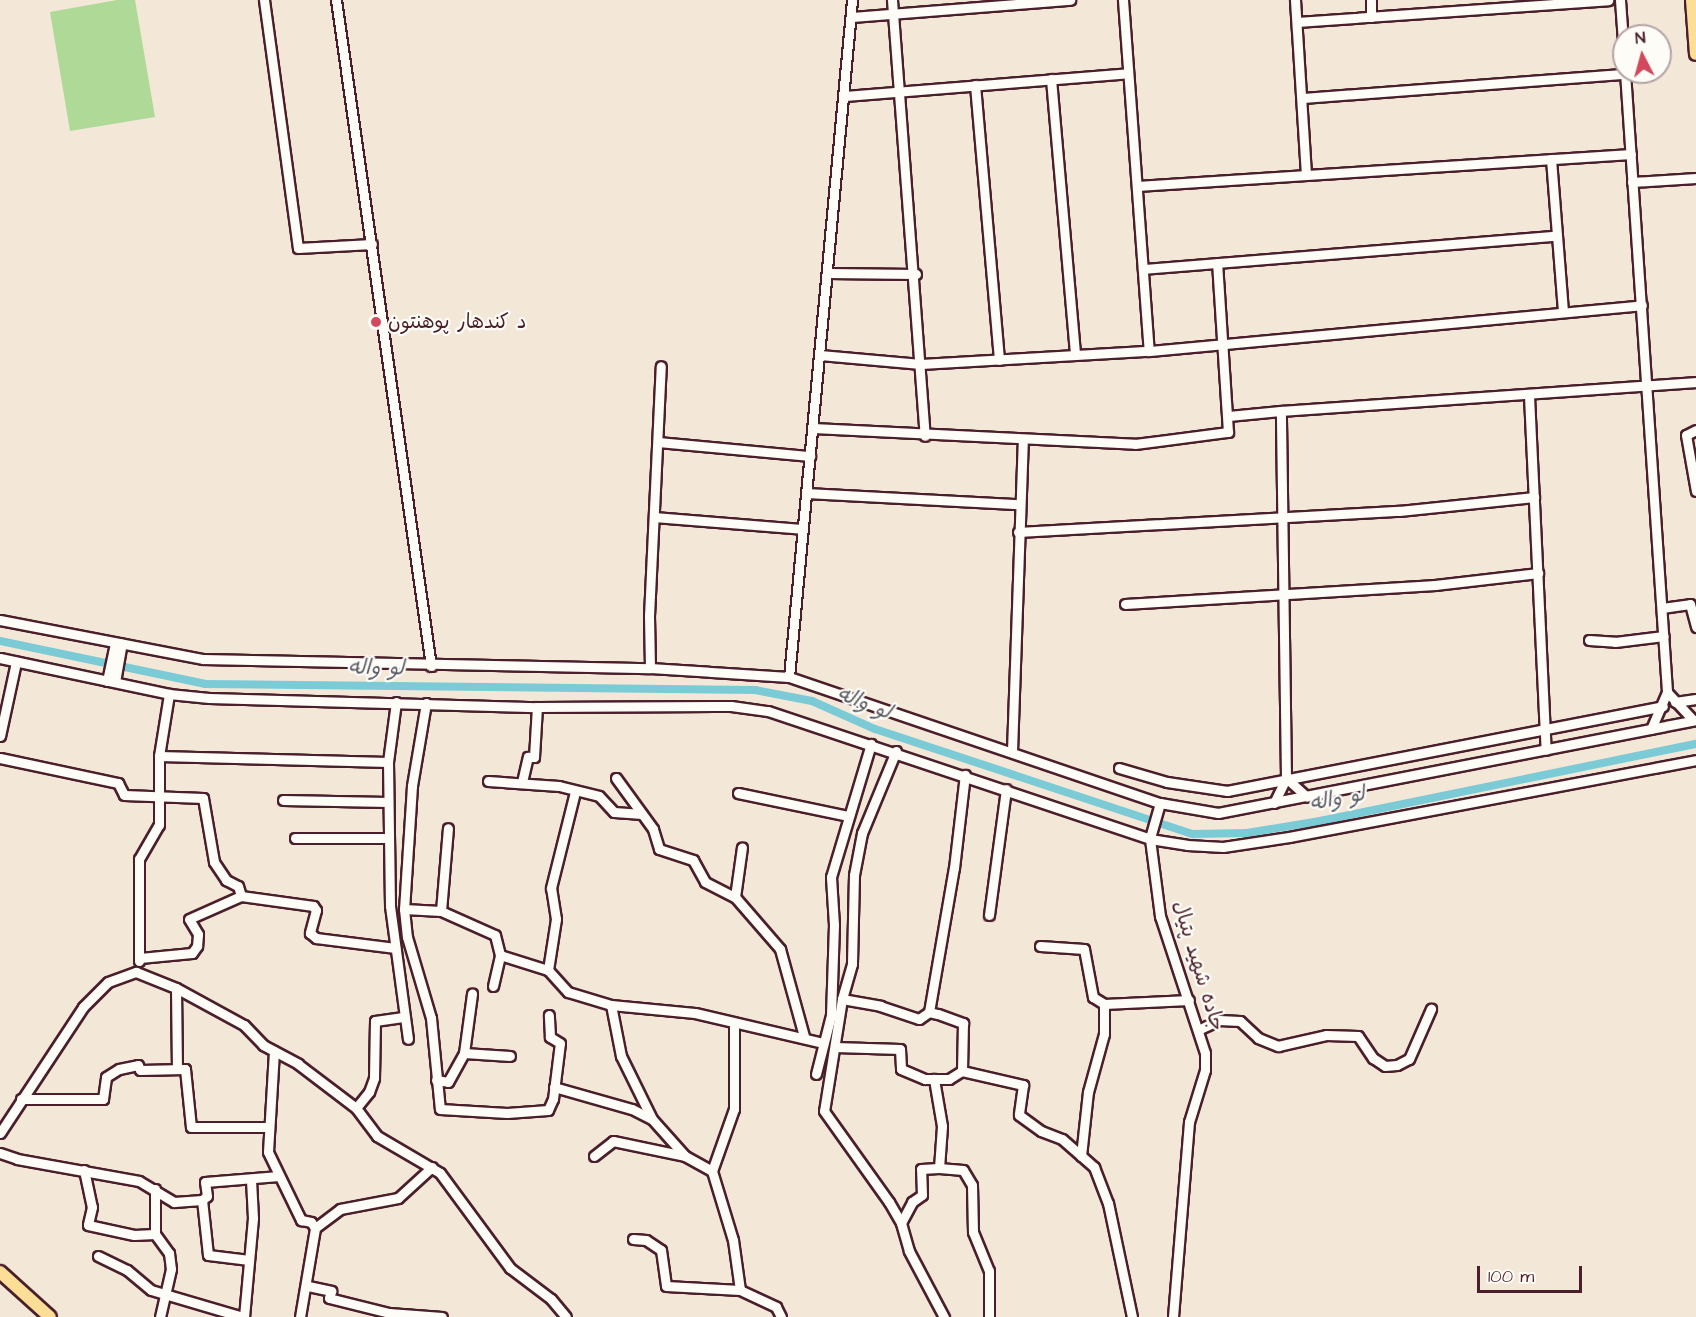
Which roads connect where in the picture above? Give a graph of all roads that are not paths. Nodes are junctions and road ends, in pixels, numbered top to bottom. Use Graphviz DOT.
graph roads {
  1 [pos="264,0"];
  2 [pos="336,0"];
  3 [pos="852,0"];
  4 [pos="892,0"];
  5 [pos="1070,0"];
  6 [pos="1123,0"];
  7 [pos="1295,0"];
  8 [pos="1371,0"];
  9 [pos="1443,0"];
  10 [pos="1608,0"];
  11 [pos="1620,0"];
  12 [pos="1692,0"];
  13 [pos="966,3"];
  14 [pos="1537,3"];
  15 [pos="1444,12"];
  16 [pos="893,13"];
  17 [pos="852,17"];
  18 [pos="1371,17"];
  19 [pos="1297,22"];
  20 [pos="1622,24"];
  21 [pos="1696,54"];
  22 [pos="1128,73"];
  23 [pos="1612,74"];
  24 [pos="1051,79"];
  25 [pos="1626,84"];
  26 [pos="975,85"];
  27 [pos="900,92"];
  28 [pos="845,96"];
  29 [pos="1303,98"];
  30 [pos="1631,154"];
  31 [pos="1551,159"];
  32 [pos="1306,175"];
  33 [pos="1696,178"];
  34 [pos="1632,182"];
  35 [pos="1137,186"];
  36 [pos="1557,236"];
  37 [pos="372,244"];
  38 [pos="1217,263"];
  39 [pos="1143,268"];
  40 [pos="828,273"];
  41 [pos="916,274"];
  42 [pos="1642,305"];
  43 [pos="1563,311"];
  44 [pos="1224,344"];
  45 [pos="1149,351"];
  46 [pos="820,355"];
  47 [pos="1075,355"];
  48 [pos="999,360"];
  49 [pos="921,364"];
  50 [pos="661,366"];
  51 [pos="1696,382"];
  52 [pos="1648,385"];
  53 [pos="1529,396"];
  54 [pos="1281,411"];
  55 [pos="1228,416"];
  56 [pos="813,428"];
  57 [pos="1696,430"];
  58 [pos="926,436"];
  59 [pos="1023,441"];
  60 [pos="658,442"];
  61 [pos="810,456"];
  62 [pos="1696,491"];
  63 [pos="806,493"];
  64 [pos="1534,497"];
  65 [pos="1019,504"];
  66 [pos="1284,516"];
  67 [pos="654,517"];
  68 [pos="802,529"];
  69 [pos="1017,532"];
  70 [pos="1538,573"];
  71 [pos="1285,595"];
  72 [pos="1125,604"];
  73 [pos="1662,608"];
  74 [pos="0,620"];
  75 [pos="1696,627"];
  76 [pos="1664,636"];
  77 [pos="1588,640"];
  78 [pos="118,644"];
  79 [pos="0,658"];
  80 [pos="16,662"];
  81 [pos="431,666"];
  82 [pos="650,668"];
  83 [pos="789,677"];
  84 [pos="111,682"];
  85 [pos="1667,692"];
  86 [pos="169,694"];
  87 [pos="1696,699"];
  88 [pos="396,702"];
  89 [pos="1675,702"];
  90 [pos="426,703"];
  91 [pos="1663,706"];
  92 [pos="537,707"];
  93 [pos="1694,720"];
  94 [pos="1545,728"];
  95 [pos="1651,729"];
  96 [pos="0,736"];
  97 [pos="871,744"];
  98 [pos="1546,750"];
  99 [pos="896,751"];
  100 [pos="1012,752"];
  101 [pos="159,756"];
  102 [pos="0,758"];
  103 [pos="1696,760"];
  104 [pos="388,762"];
  105 [pos="1119,768"];
  106 [pos="965,775"];
  107 [pos="616,778"];
  108 [pos="1286,778"];
  109 [pos="488,781"];
  110 [pos="522,782"];
  111 [pos="1006,789"];
  112 [pos="575,792"];
  113 [pos="738,793"];
  114 [pos="159,796"];
  115 [pos="1307,797"];
  116 [pos="283,800"];
  117 [pos="388,802"];
  118 [pos="1274,803"];
  119 [pos="1159,808"];
  120 [pos="642,814"];
  121 [pos="848,816"];
  122 [pos="447,828"];
  123 [pos="1151,834"];
  124 [pos="295,838"];
  125 [pos="389,838"];
  126 [pos="742,847"];
  127 [pos="241,896"];
  128 [pos="735,897"];
  129 [pos="404,909"];
  130 [pos="441,911"];
  131 [pos="989,915"];
  132 [pos="1040,946"];
  133 [pos="395,948"];
  134 [pos="500,955"];
  135 [pos="140,958"];
  136 [pos="548,970"];
  137 [pos="136,972"];
  138 [pos="493,986"];
  139 [pos="176,988"];
  140 [pos="472,994"];
  141 [pos="842,999"];
  142 [pos="1190,1000"];
  143 [pos="1104,1004"];
  144 [pos="610,1005"];
  145 [pos="1431,1009"];
  146 [pos="929,1012"];
  147 [pos="549,1015"];
  148 [pos="405,1017"];
  149 [pos="734,1023"];
  150 [pos="1200,1029"];
  151 [pos="804,1036"];
  152 [pos="408,1039"];
  153 [pos="823,1043"];
  154 [pos="835,1047"];
  155 [pos="274,1051"];
  156 [pos="464,1053"];
  157 [pos="510,1056"];
  158 [pos="177,1069"];
  159 [pos="962,1071"];
  160 [pos="816,1074"];
  161 [pos="934,1079"];
  162 [pos="436,1080"];
  163 [pos="554,1087"];
  164 [pos="21,1099"];
  165 [pos="356,1108"];
  166 [pos="652,1119"];
  167 [pos="267,1127"];
  168 [pos="0,1133"];
  169 [pos="0,1153"];
  170 [pos="1082,1155"];
  171 [pos="594,1156"];
  172 [pos="685,1156"];
  173 [pos="432,1167"];
  174 [pos="939,1168"];
  175 [pos="84,1170"];
  176 [pos="712,1172"];
  177 [pos="279,1176"];
  178 [pos="251,1179"];
  179 [pos="155,1189"];
  180 [pos="202,1200"];
  181 [pos="901,1223"];
  182 [pos="313,1225"];
  183 [pos="155,1234"];
  184 [pos="633,1239"];
  185 [pos="98,1256"];
  186 [pos="249,1260"];
  187 [pos="1,1276"];
  188 [pos="308,1286"];
  189 [pos="740,1290"];
  190 [pos="165,1295"];
  191 [pos="50,1317"];
  192 [pos="160,1317"];
  193 [pos="244,1317"];
  194 [pos="300,1317"];
  195 [pos="442,1317"];
  196 [pos="566,1317"];
  197 [pos="781,1317"];
  198 [pos="944,1317"];
  199 [pos="989,1317"];
  200 [pos="1132,1317"];
  201 [pos="1173,1317"];
  1 -- 37 [label="street"];
  2 -- 37 [label="street"];
  3 -- 17 [label="street"];
  4 -- 16 [label="street"];
  5 -- 13 [label="street"];
  6 -- 22 [label="street"];
  7 -- 19 [label="street"];
  8 -- 18 [label="street"];
  9 -- 15 [label="street"];
  10 -- 14 [label="street"];
  11 -- 20 [label="street"];
  12 -- 21 [label="main road"];
  13 -- 16 [label="street"];
  14 -- 15 [label="street"];
  15 -- 18 [label="street"];
  16 -- 17 [label="street"];
  16 -- 27 [label="street"];
  17 -- 28 [label="street"];
  18 -- 19 [label="street"];
  19 -- 29 [label="street"];
  22 -- 24 [label="street"];
  22 -- 35 [label="street"];
  23 -- 29 [label="street"];
  24 -- 26 [label="street"];
  24 -- 47 [label="street"];
  25 -- 30 [label="street"];
  26 -- 27 [label="street"];
  26 -- 48 [label="street"];
  27 -- 28 [label="street"];
  27 -- 41 [label="street"];
  28 -- 40 [label="street"];
  29 -- 32 [label="street"];
  30 -- 31 [label="street"];
  30 -- 34 [label="street"];
  31 -- 32 [label="street"];
  31 -- 36 [label="street"];
  32 -- 35 [label="street"];
  33 -- 34 [label="street"];
  34 -- 42 [label="street"];
  35 -- 39 [label="street"];
  36 -- 38 [label="street"];
  36 -- 43 [label="street"];
  37 -- 81 [label="street"];
  38 -- 39 [label="street"];
  38 -- 44 [label="street"];
  39 -- 45 [label="street"];
  40 -- 41 [label="street"];
  40 -- 46 [label="street"];
  41 -- 49 [label="street"];
  42 -- 43 [label="street"];
  42 -- 52 [label="street"];
  43 -- 44 [label="street"];
  44 -- 45 [label="street"];
  44 -- 55 [label="street"];
  45 -- 47 [label="street"];
  46 -- 49 [label="street"];
  46 -- 56 [label="street"];
  47 -- 48 [label="street"];
  48 -- 49 [label="street"];
  49 -- 58 [label="street"];
  50 -- 60 [label="street"];
  51 -- 52 [label="street"];
  52 -- 53 [label="street"];
  52 -- 73 [label="street"];
  53 -- 54 [label="street"];
  53 -- 64 [label="street"];
  54 -- 55 [label="street"];
  54 -- 66 [label="street"];
  55 -- 59 [label="street"];
  56 -- 58 [label="street"];
  56 -- 61 [label="street"];
  57 -- 62 [label="street"];
  58 -- 59 [label="street"];
  59 -- 65 [label="street"];
  60 -- 61 [label="street"];
  60 -- 67 [label="street"];
  61 -- 63 [label="street"];
  63 -- 65 [label="street"];
  63 -- 68 [label="street"];
  64 -- 66 [label="street"];
  64 -- 70 [label="street"];
  65 -- 69 [label="street"];
  66 -- 69 [label="street"];
  66 -- 71 [label="street"];
  67 -- 68 [label="street"];
  67 -- 82 [label="street"];
  68 -- 83 [label="street"];
  69 -- 100 [label="street"];
  70 -- 71 [label="street"];
  70 -- 94 [label="street"];
  71 -- 72 [label="street"];
  71 -- 108 [label="street"];
  73 -- 75 [label="street"];
  73 -- 76 [label="street"];
  74 -- 78 [label="street"];
  76 -- 77 [label="street"];
  76 -- 85 [label="street"];
  78 -- 81 [label="street"];
  78 -- 84 [label="street"];
  79 -- 80 [label="street"];
  80 -- 84 [label="street"];
  80 -- 96 [label="street"];
  81 -- 82 [label="street"];
  82 -- 83 [label="street"];
  83 -- 100 [label="street"];
  84 -- 86 [label="street"];
  85 -- 89 [label="street"];
  85 -- 91 [label="street"];
  86 -- 88 [label="street"];
  86 -- 101 [label="street"];
  87 -- 89 [label="street"];
  88 -- 90 [label="street"];
  88 -- 104 [label="street"];
  89 -- 93 [label="street"];
  90 -- 92 [label="street"];
  90 -- 129 [label="street"];
  91 -- 94 [label="street"];
  91 -- 95 [label="street"];
  92 -- 97 [label="street"];
  92 -- 110 [label="street"];
  93 -- 95 [label="street"];
  94 -- 98 [label="street"];
  94 -- 108 [label="street"];
  95 -- 98 [label="street"];
  97 -- 99 [label="street"];
  97 -- 121 [label="street"];
  98 -- 115 [label="street"];
  99 -- 106 [label="street"];
  99 -- 141 [label="street"];
  100 -- 119 [label="street"];
  101 -- 104 [label="street"];
  101 -- 114 [label="street"];
  102 -- 114 [label="street"];
  103 -- 123 [label="street"];
  104 -- 117 [label="street"];
  105 -- 108 [label="street"];
  106 -- 111 [label="street"];
  106 -- 146 [label="street"];
  107 -- 120 [label="street"];
  108 -- 115 [label="street"];
  108 -- 118 [label="street"];
  109 -- 110 [label="street"];
  110 -- 112 [label="street"];
  111 -- 123 [label="street"];
  111 -- 131 [label="street"];
  112 -- 120 [label="street"];
  112 -- 136 [label="street"];
  113 -- 121 [label="street"];
  114 -- 127 [label="street"];
  114 -- 135 [label="street"];
  115 -- 118 [label="street"];
  116 -- 117 [label="street"];
  117 -- 125 [label="street"];
  118 -- 119 [label="street"];
  119 -- 123 [label="street, جاده شهید پتیال"];
  120 -- 128 [label="street"];
  121 -- 153 [label="street"];
  122 -- 130 [label="street"];
  123 -- 142 [label="street, جاده شهید پتیال"];
  124 -- 125 [label="street"];
  125 -- 133 [label="street"];
  126 -- 128 [label="street"];
  127 -- 133 [label="street"];
  127 -- 135 [label="street"];
  128 -- 151 [label="street"];
  129 -- 130 [label="street"];
  129 -- 162 [label="street"];
  130 -- 134 [label="street"];
  132 -- 143 [label="street"];
  133 -- 148 [label="street"];
  134 -- 136 [label="street"];
  134 -- 138 [label="street"];
  135 -- 137 [label="street"];
  136 -- 144 [label="street"];
  137 -- 139 [label="street"];
  137 -- 164 [label="street"];
  139 -- 155 [label="street"];
  139 -- 158 [label="street"];
  140 -- 156 [label="street"];
  141 -- 146 [label="street"];
  141 -- 154 [label="street"];
  142 -- 143 [label="street"];
  142 -- 150 [label="street, جاده شهید پتیال"];
  143 -- 170 [label="street"];
  144 -- 149 [label="street"];
  144 -- 166 [label="street"];
  145 -- 150 [label="street"];
  146 -- 159 [label="street"];
  147 -- 163 [label="street"];
  148 -- 152 [label="street"];
  148 -- 165 [label="street"];
  149 -- 151 [label="street"];
  149 -- 176 [label="street"];
  150 -- 201 [label="street, جاده شهید پتیال"];
  151 -- 153 [label="street"];
  153 -- 160 [label="street"];
  154 -- 161 [label="street"];
  154 -- 181 [label="street"];
  155 -- 165 [label="street"];
  155 -- 167 [label="street"];
  156 -- 157 [label="street"];
  156 -- 162 [label="street"];
  158 -- 164 [label="street"];
  158 -- 167 [label="street"];
  159 -- 161 [label="street"];
  159 -- 170 [label="street"];
  161 -- 174 [label="street"];
  162 -- 163 [label="street"];
  163 -- 166 [label="street"];
  164 -- 168 [label="street"];
  165 -- 173 [label="street"];
  166 -- 172 [label="street"];
  167 -- 177 [label="street"];
  169 -- 175 [label="street"];
  170 -- 200 [label="street"];
  171 -- 172 [label="street"];
  172 -- 176 [label="street"];
  173 -- 182 [label="street"];
  173 -- 196 [label="street"];
  174 -- 181 [label="street"];
  174 -- 199 [label="street"];
  175 -- 179 [label="street"];
  175 -- 183 [label="street"];
  176 -- 189 [label="street"];
  177 -- 178 [label="street"];
  177 -- 182 [label="street"];
  178 -- 180 [label="street"];
  178 -- 186 [label="street"];
  179 -- 180 [label="street"];
  179 -- 183 [label="street"];
  180 -- 186 [label="street"];
  181 -- 198 [label="street"];
  182 -- 188 [label="street"];
  183 -- 190 [label="street"];
  184 -- 189 [label="street"];
  185 -- 190 [label="street"];
  186 -- 193 [label="street"];
  187 -- 191 [label="main road"];
  188 -- 194 [label="street"];
  188 -- 195 [label="street"];
  189 -- 197 [label="street"];
  190 -- 192 [label="street"];
  190 -- 193 [label="street"];
}
